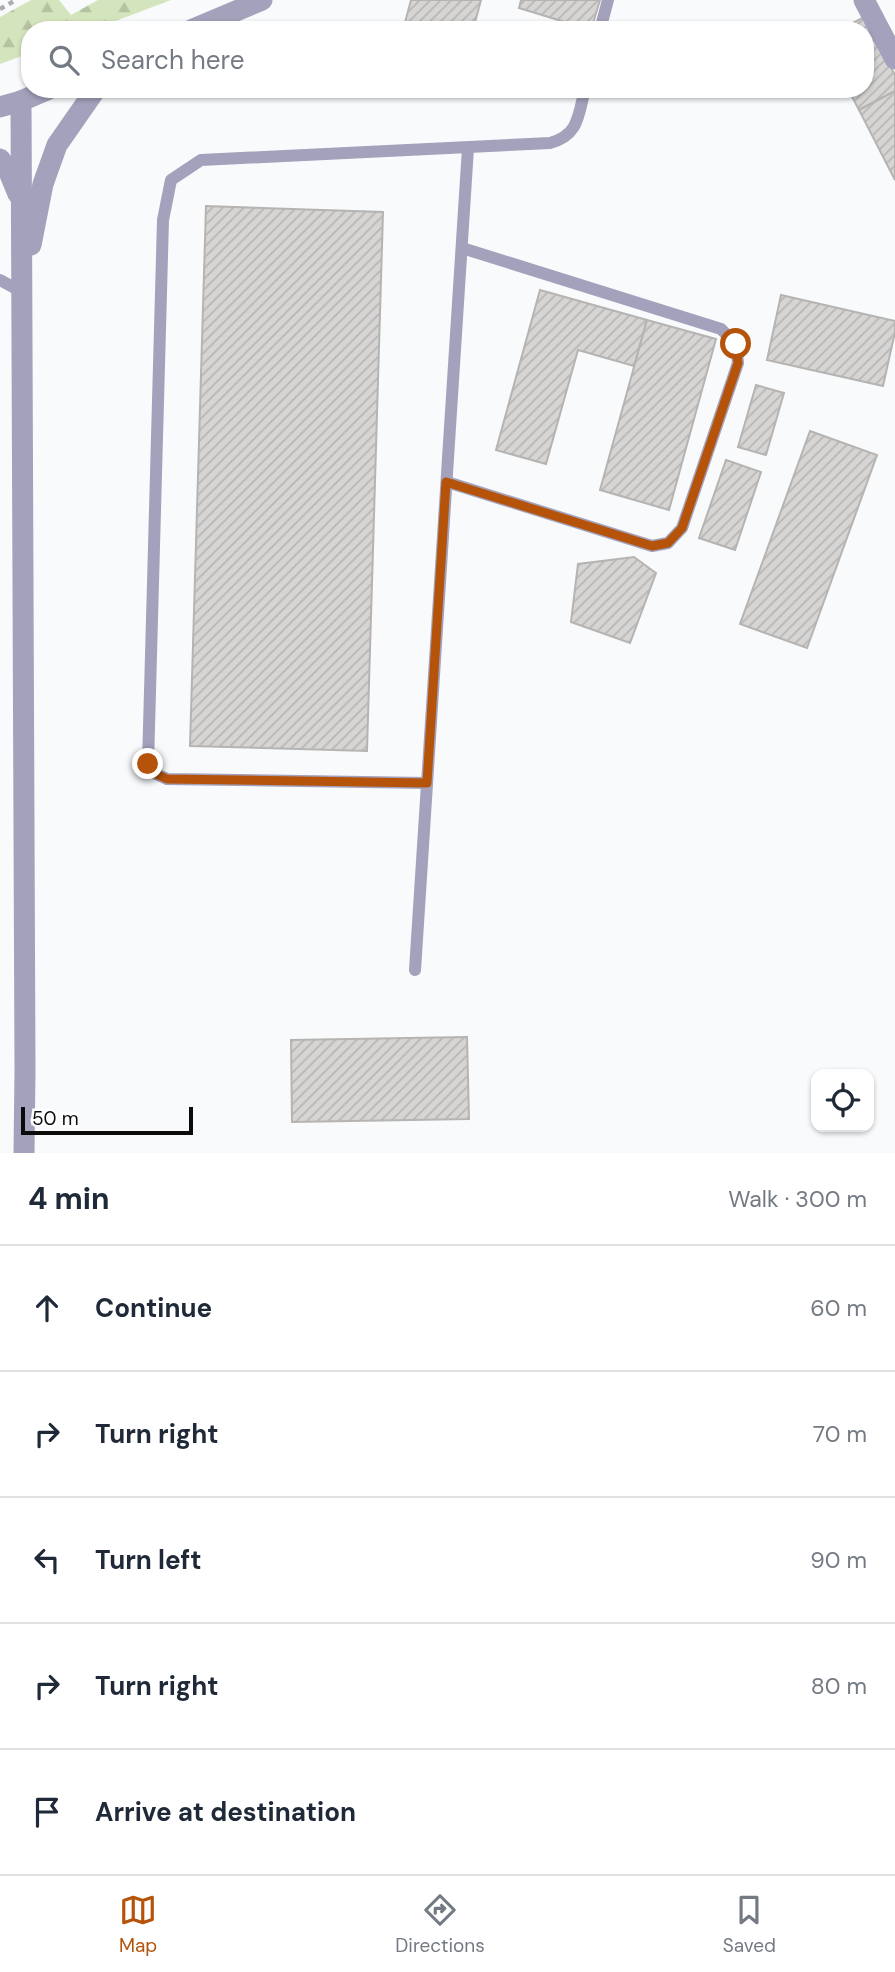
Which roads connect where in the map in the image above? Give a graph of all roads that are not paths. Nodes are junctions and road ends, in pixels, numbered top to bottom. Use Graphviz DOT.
graph roads {
  1 [pos="262,0"];
  2 [pos="608,0"];
  3 [pos="863,0"];
  4 [pos="212,21"];
  5 [pos="602,21"];
  6 [pos="895,59"];
  7 [pos="28,98"];
  8 [pos="90,98"];
  9 [pos="583,98"];
  10 [pos="21,101"];
  11 [pos="0,107"];
  12 [pos="468,148"];
  13 [pos="0,159"];
  14 [pos="22,202"];
  15 [pos="462,248"];
  16 [pos="0,280"];
  17 [pos="22,292"];
  18 [pos="446,482"];
  19 [pos="427,783"];
  20 [pos="415,970"];
  21 [pos="24,1153"];
  1 -- 4 [label="street"];
  2 -- 5 [label="lane"];
  3 -- 6 [label="street"];
  7 -- 10 [label="street"];
  8 -- 17 [label="street"];
  9 -- 12 [label="lane"];
  10 -- 11 [label="street"];
  10 -- 14 [label="street"];
  12 -- 15 [label="lane"];
  12 -- 19 [label="lane"];
  13 -- 14 [label="street"];
  14 -- 17 [label="street"];
  15 -- 18 [label="lane"];
  15 -- 18 [label="lane"];
  16 -- 17 [label="lane"];
  17 -- 21 [label="street"];
  18 -- 19 [label="lane"];
  19 -- 20 [label="lane"];
}
